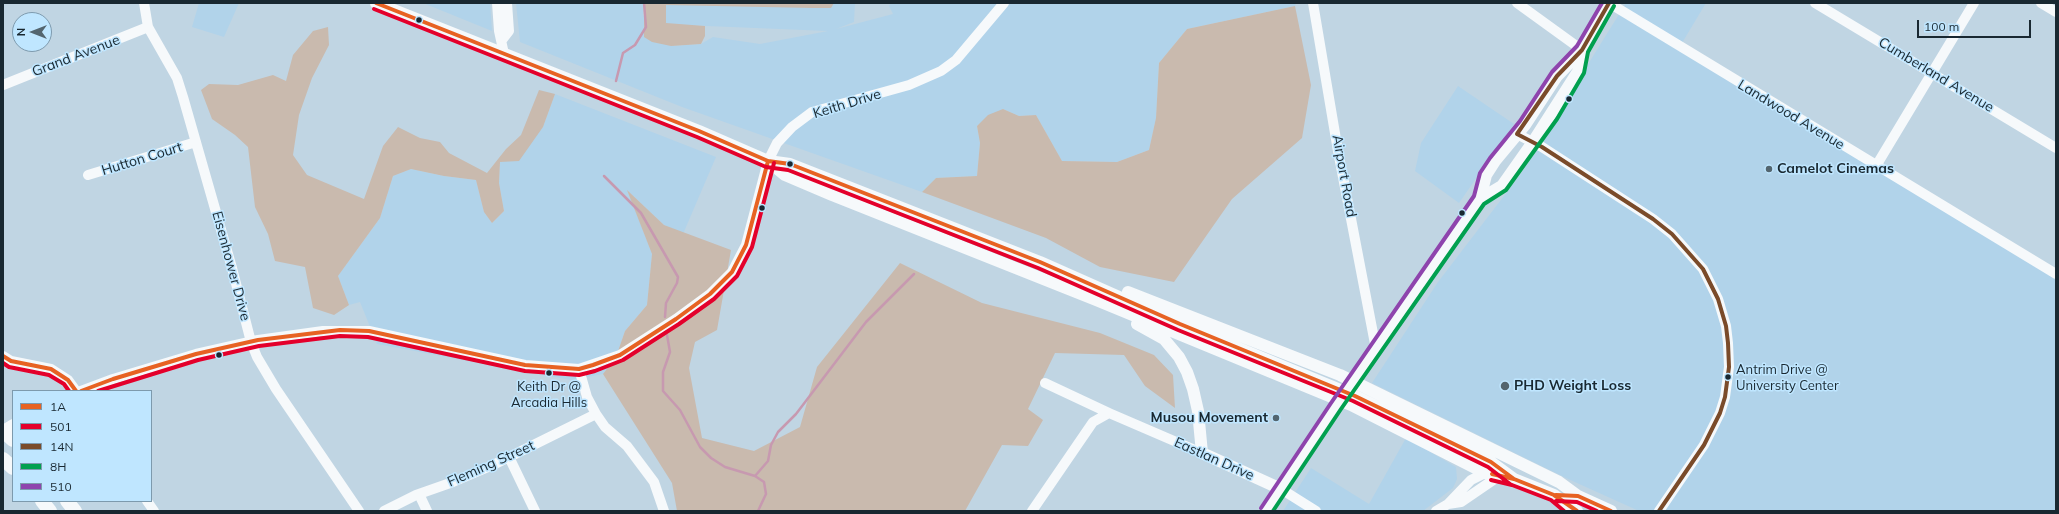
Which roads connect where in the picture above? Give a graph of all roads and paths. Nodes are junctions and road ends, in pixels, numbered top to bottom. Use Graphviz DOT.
graph roads {
  1 [pos="144,3"];
  2 [pos="376,3"];
  3 [pos="497,3"];
  4 [pos="508,3"];
  5 [pos="1004,3"];
  6 [pos="1313,3"];
  7 [pos="1517,3"];
  8 [pos="1609,3"];
  9 [pos="1815,3"];
  10 [pos="1974,3"];
  11 [pos="2042,3"];
  12 [pos="2056,12"];
  13 [pos="148,28"];
  14 [pos="502,40"];
  15 [pos="1582,50"];
  16 [pos="504,54"];
  17 [pos="1932,73"];
  18 [pos="3,84"];
  19 [pos="1517,134"];
  20 [pos="196,142"];
  21 [pos="1533,142"];
  22 [pos="2056,148"];
  23 [pos="768,161"];
  24 [pos="1876,166"];
  25 [pos="88,175"];
  26 [pos="1480,199"];
  27 [pos="2056,274"];
  28 [pos="1096,300"];
  29 [pos="251,342"];
  30 [pos="1376,349"];
  31 [pos="3,356"];
  32 [pos="579,369"];
  33 [pos="1045,383"];
  34 [pos="75,390"];
  35 [pos="84,390"];
  36 [pos="1352,392"];
  37 [pos="1108,412"];
  38 [pos="596,414"];
  39 [pos="12,425"];
  40 [pos="3,430"];
  41 [pos="12,439"];
  42 [pos="1202,453"];
  43 [pos="509,457"];
  44 [pos="3,459"];
  45 [pos="1491,462"];
  46 [pos="12,467"];
  47 [pos="1485,473"];
  48 [pos="1498,476"];
  49 [pos="1514,479"];
  50 [pos="1281,488"];
  51 [pos="419,494"];
  52 [pos="1554,495"];
  53 [pos="1578,496"];
  54 [pos="43,502"];
  55 [pos="68,502"];
  56 [pos="148,502"];
  57 [pos="1448,504"];
  58 [pos="50,511"];
  59 [pos="75,511"];
  60 [pos="154,511"];
  61 [pos="359,511"];
  62 [pos="384,511"];
  63 [pos="427,511"];
  64 [pos="535,511"];
  65 [pos="664,511"];
  66 [pos="1032,511"];
  67 [pos="1266,511"];
  68 [pos="1316,511"];
  69 [pos="1436,511"];
  70 [pos="1577,511"];
  71 [pos="1611,511"];
  72 [pos="1660,511"];
  1 -- 13 [label="street, Eisenhower Drive"];
  2 -- 16 [label="main road"];
  3 -- 14 [label="street"];
  4 -- 14 [label="street"];
  5 -- 23 [label="street, Keith Drive"];
  6 -- 30 [label="street, Airport Road"];
  7 -- 15 [label="street"];
  8 -- 15 [label="main road"];
  8 -- 24 [label="street, Landwood Avenue"];
  9 -- 17 [label="street, Cumberland Avenue"];
  10 -- 17 [label="street"];
  11 -- 12 [label="street"];
  13 -- 18 [label="street, Grand Avenue"];
  13 -- 20 [label="street, Eisenhower Drive"];
  14 -- 16 [label="street"];
  15 -- 19 [label="main road"];
  15 -- 21 [label="main road"];
  16 -- 23 [label="main road"];
  17 -- 22 [label="street, Cumberland Avenue"];
  17 -- 24 [label="street"];
  19 -- 21 [label="street"];
  19 -- 26 [label="main road"];
  20 -- 25 [label="street, Hutton Court"];
  20 -- 29 [label="street, Eisenhower Drive"];
  21 -- 26 [label="main road"];
  21 -- 72 [label="street"];
  23 -- 28 [label="main road"];
  23 -- 32 [label="street, Keith Drive"];
  23 -- 36 [label="main road"];
  24 -- 27 [label="street, Landwood Avenue"];
  26 -- 30 [label="main road"];
  28 -- 36 [label="main road"];
  28 -- 42 [label="main road"];
  29 -- 32 [label="street, Keith Drive"];
  29 -- 35 [label="street, Keith Drive"];
  29 -- 61 [label="street, Eisenhower Drive"];
  30 -- 36 [label="main road"];
  31 -- 34 [label="street"];
  32 -- 38 [label="street"];
  33 -- 37 [label="street, Eastlan Drive"];
  36 -- 45 [label="main road"];
  36 -- 47 [label="main road"];
  36 -- 50 [label="main road"];
  36 -- 53 [label="main road"];
  37 -- 42 [label="street, Eastlan Drive"];
  37 -- 66 [label="street"];
  38 -- 43 [label="street, Fleming Street"];
  38 -- 65 [label="street"];
  39 -- 40 [label="street"];
  40 -- 41 [label="highway"];
  42 -- 50 [label="main road, Eastlan Drive"];
  43 -- 51 [label="street, Fleming Street"];
  43 -- 64 [label="street"];
  44 -- 46 [label="highway"];
  45 -- 47 [label="street"];
  45 -- 49 [label="main road"];
  47 -- 48 [label="main road"];
  47 -- 57 [label="street"];
  48 -- 49 [label="main road"];
  48 -- 57 [label="street"];
  49 -- 52 [label="main road"];
  50 -- 67 [label="main road"];
  50 -- 68 [label="street"];
  51 -- 62 [label="street, Fleming Street"];
  51 -- 63 [label="street"];
  52 -- 53 [label="main road"];
  52 -- 70 [label="main road"];
  53 -- 71 [label="main road"];
  54 -- 58 [label="highway"];
  55 -- 59 [label="highway"];
  56 -- 60 [label="street"];
  57 -- 69 [label="street"];
}
